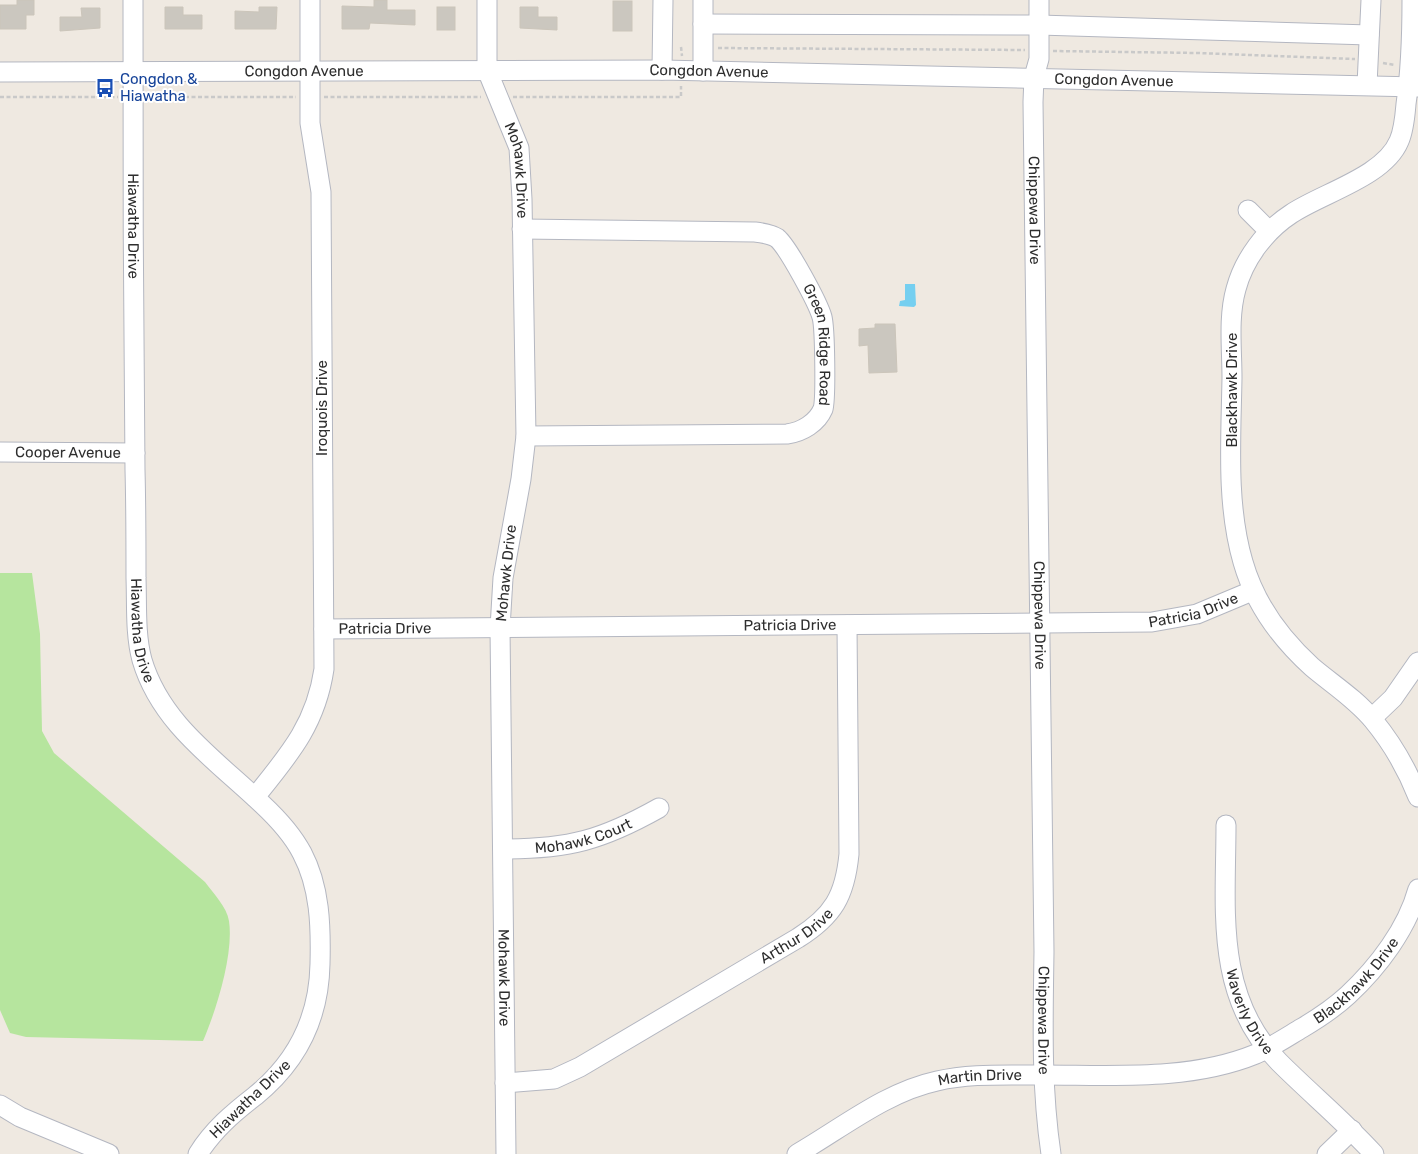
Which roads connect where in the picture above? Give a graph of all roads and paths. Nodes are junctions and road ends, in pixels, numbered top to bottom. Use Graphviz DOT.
graph roads {
  1 [pos="134,0"];
  2 [pos="310,0"];
  3 [pos="487,0"];
  4 [pos="663,0"];
  5 [pos="703,0"];
  6 [pos="1040,0"];
  7 [pos="1371,0"];
  8 [pos="1412,0"];
  9 [pos="703,24"];
  10 [pos="1040,25"];
  11 [pos="1369,36"];
  12 [pos="712,48"];
  13 [pos="1028,50"];
  14 [pos="1049,51"];
  15 [pos="1359,60"];
  16 [pos="1377,62"];
  17 [pos="1398,66"];
  18 [pos="487,70"];
  19 [pos="662,70"];
  20 [pos="133,71"];
  21 [pos="310,71"];
  22 [pos="703,71"];
  23 [pos="0,72"];
  24 [pos="1034,77"];
  25 [pos="682,84"];
  26 [pos="1367,85"];
  27 [pos="1413,86"];
  28 [pos="0,97"];
  29 [pos="118,97"];
  30 [pos="146,97"];
  31 [pos="483,97"];
  32 [pos="517,97"];
  33 [pos="298,98"];
  34 [pos="319,98"];
  35 [pos="1248,210"];
  36 [pos="522,229"];
  37 [pos="1269,231"];
  38 [pos="526,436"];
  39 [pos="0,452"];
  40 [pos="135,453"];
  41 [pos="1252,591"];
  42 [pos="1039,624"];
  43 [pos="847,625"];
  44 [pos="500,628"];
  45 [pos="324,629"];
  46 [pos="1418,662"];
  47 [pos="1372,718"];
  48 [pos="254,797"];
  49 [pos="1418,797"];
  50 [pos="659,808"];
  51 [pos="1226,825"];
  52 [pos="503,849"];
  53 [pos="1418,889"];
  54 [pos="1268,1048"];
  55 [pos="1043,1075"];
  56 [pos="505,1083"];
  57 [pos="0,1105"];
  58 [pos="1352,1130"];
  59 [pos="808,1152"];
  60 [pos="109,1154"];
  61 [pos="198,1154"];
  62 [pos="506,1154"];
  63 [pos="1051,1154"];
  64 [pos="1327,1154"];
  65 [pos="1374,1154"];
  1 -- 20 [label="street, Hiawatha Drive"];
  2 -- 21 [label="street, Iroquois Drive"];
  3 -- 18 [label="street, Mohawk Drive"];
  4 -- 19 [label="street"];
  5 -- 9 [label="street"];
  6 -- 10 [label="street, Chippewa Drive"];
  7 -- 11 [label="street"];
  8 -- 27 [label="street, Blackhawk Drive"];
  9 -- 10 [label="street"];
  9 -- 22 [label="street"];
  10 -- 11 [label="street"];
  10 -- 24 [label="street, Chippewa Drive"];
  11 -- 26 [label="street"];
  12 -- 13 [label="path"];
  14 -- 15 [label="path"];
  16 -- 17 [label="path"];
  18 -- 19 [label="street, Congdon Avenue"];
  18 -- 21 [label="street, Congdon Avenue"];
  18 -- 36 [label="street, Mohawk Drive"];
  19 -- 22 [label="street, Congdon Avenue"];
  20 -- 21 [label="street, Congdon Avenue"];
  20 -- 23 [label="street, Congdon Avenue"];
  20 -- 40 [label="street, Hiawatha Drive"];
  21 -- 45 [label="street, Iroquois Drive"];
  22 -- 24 [label="street, Congdon Avenue"];
  24 -- 26 [label="street, Congdon Avenue"];
  24 -- 42 [label="street, Chippewa Drive"];
  25 -- 32 [label="path"];
  26 -- 27 [label="street, Congdon Avenue"];
  27 -- 37 [label="street, Blackhawk Drive"];
  28 -- 29 [label="path"];
  30 -- 33 [label="path"];
  31 -- 34 [label="path"];
  35 -- 37 [label="street"];
  36 -- 38 [label="street, Mohawk Drive"];
  36 -- 38 [label="street, Green Ridge Road"];
  37 -- 41 [label="street, Blackhawk Drive"];
  38 -- 44 [label="street, Mohawk Drive"];
  39 -- 40 [label="street, Cooper Avenue"];
  40 -- 48 [label="street, Hiawatha Drive"];
  41 -- 42 [label="street, Patricia Drive"];
  41 -- 47 [label="street, Blackhawk Drive"];
  42 -- 43 [label="street, Patricia Drive"];
  42 -- 55 [label="street, Chippewa Drive"];
  43 -- 44 [label="street, Patricia Drive"];
  43 -- 56 [label="street, Arthur Drive"];
  44 -- 45 [label="street, Patricia Drive"];
  44 -- 52 [label="street, Mohawk Drive"];
  45 -- 48 [label="street, Iroquois Drive"];
  46 -- 47 [label="street"];
  47 -- 49 [label="street, Blackhawk Drive"];
  48 -- 61 [label="street, Hiawatha Drive"];
  50 -- 52 [label="street, Mohawk Court"];
  51 -- 54 [label="street, Waverly Drive"];
  52 -- 56 [label="street, Mohawk Drive"];
  53 -- 54 [label="street, Blackhawk Drive"];
  54 -- 55 [label="street, Martin Drive"];
  54 -- 58 [label="street, Waverly Drive"];
  55 -- 59 [label="street, Martin Drive"];
  55 -- 63 [label="street, Chippewa Drive"];
  56 -- 62 [label="street, Mohawk Drive"];
  57 -- 60 [label="street"];
  58 -- 64 [label="street"];
  58 -- 65 [label="street, Waverly Drive"];
}
